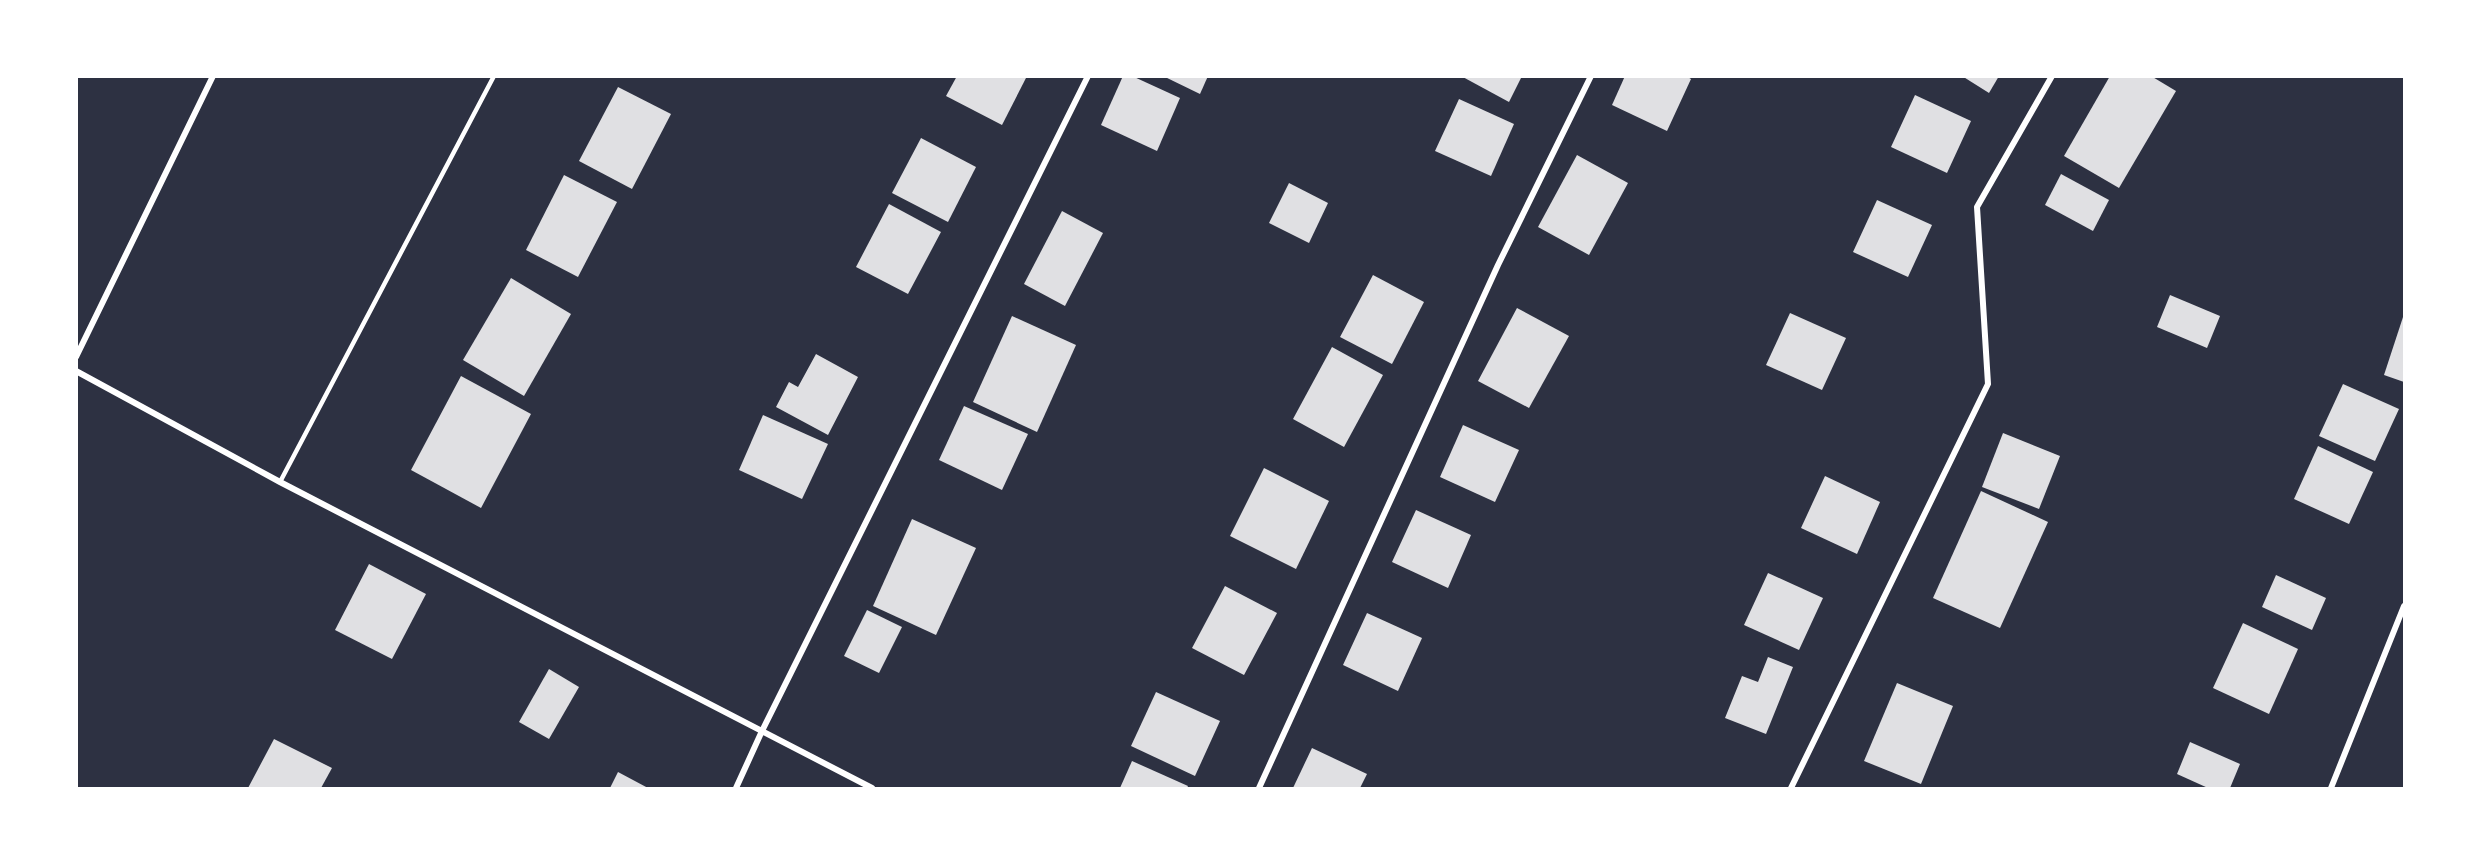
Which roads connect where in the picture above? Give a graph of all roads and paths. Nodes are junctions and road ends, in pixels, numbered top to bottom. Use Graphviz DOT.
graph roads {
  1 [pos="213,76"];
  2 [pos="494,76"];
  3 [pos="1088,76"];
  4 [pos="1591,76"];
  5 [pos="2052,76"];
  6 [pos="76,357"];
  7 [pos="76,371"];
  8 [pos="280,482"];
  9 [pos="2404,606"];
  10 [pos="762,731"];
  11 [pos="736,789"];
  12 [pos="872,789"];
  13 [pos="1259,789"];
  14 [pos="1791,789"];
  15 [pos="2331,789"];
  1 -- 6 [label="street"];
  2 -- 8 [label="lane"];
  3 -- 10 [label="street"];
  4 -- 13 [label="street"];
  5 -- 14 [label="street"];
  7 -- 8 [label="street"];
  8 -- 10 [label="street"];
  9 -- 15 [label="street"];
  10 -- 11 [label="street"];
  10 -- 12 [label="street"];
}
